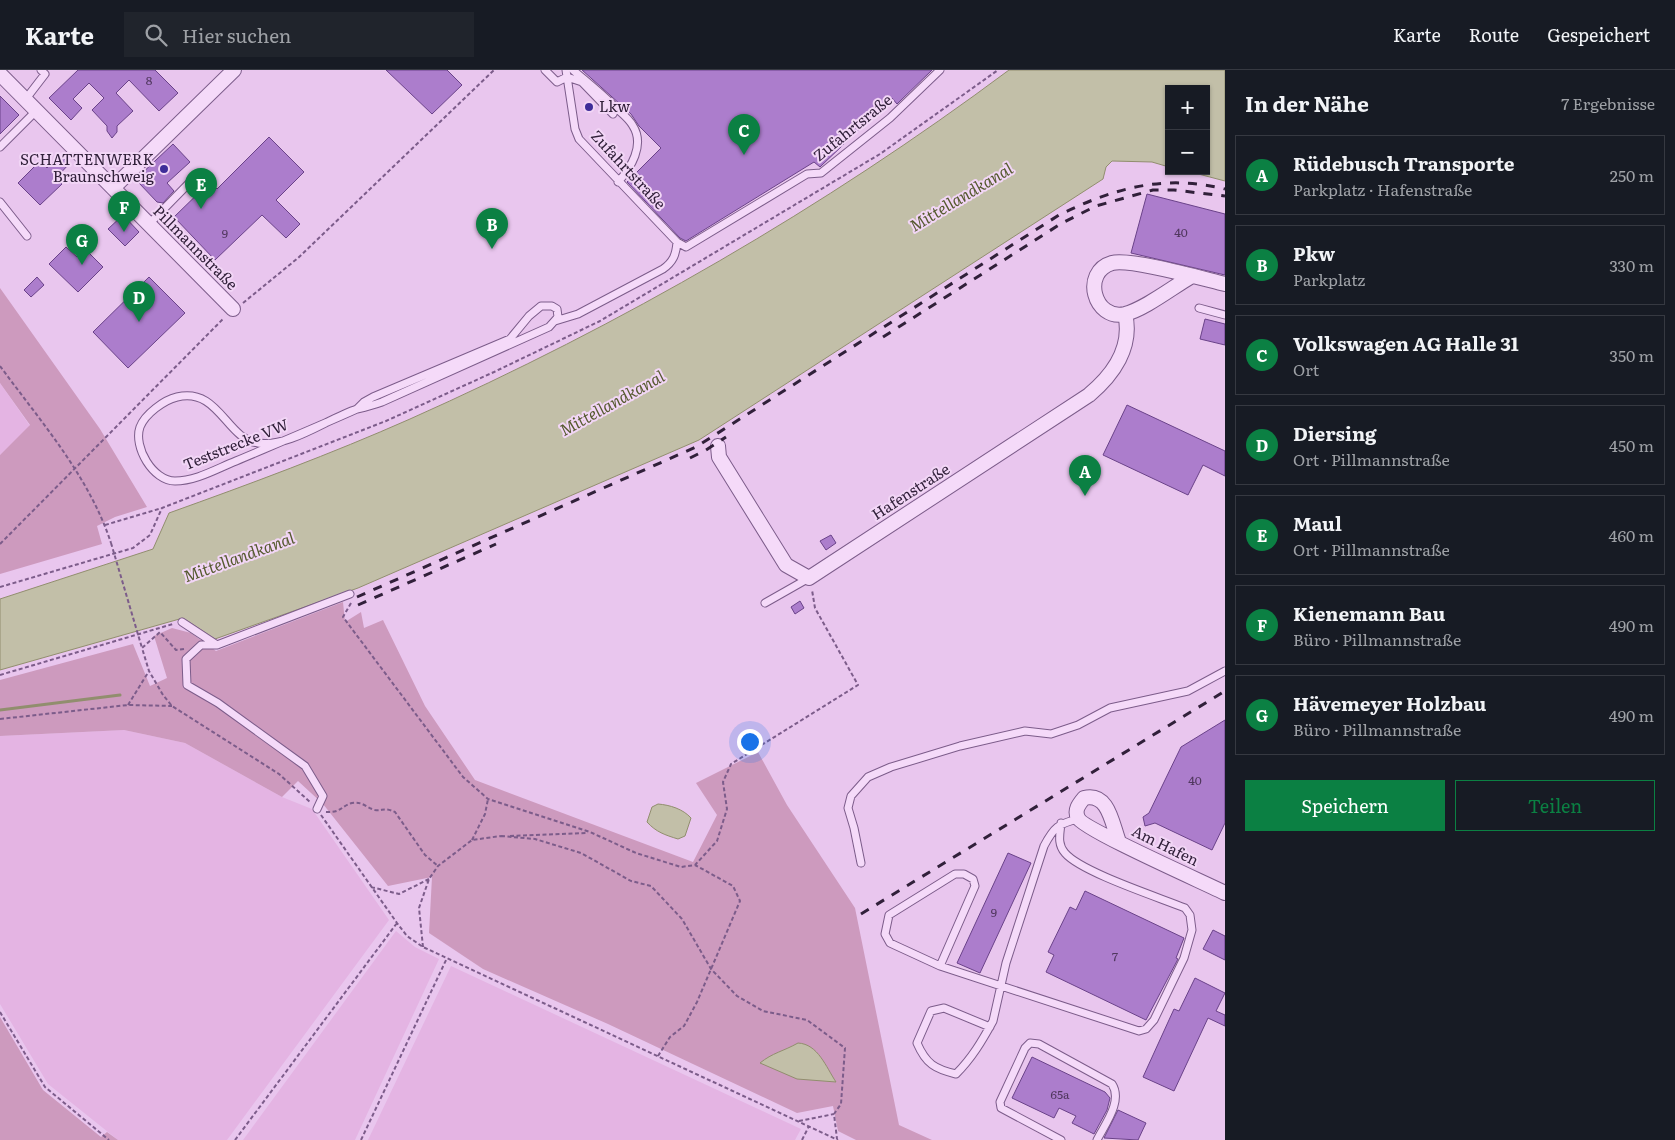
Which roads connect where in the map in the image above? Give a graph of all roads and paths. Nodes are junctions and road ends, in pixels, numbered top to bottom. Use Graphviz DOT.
graph roads {
  1 [pos="41,70"];
  2 [pos="234,70"];
  3 [pos="494,70"];
  4 [pos="545,70"];
  5 [pos="573,70"];
  6 [pos="940,70"];
  7 [pos="566,73"];
  8 [pos="0,74"];
  9 [pos="25,100"];
  10 [pos="36,111"];
  11 [pos="613,114"];
  12 [pos="0,147"];
  13 [pos="197,175"];
  14 [pos="618,182"];
  15 [pos="113,188"];
  16 [pos="0,202"];
  17 [pos="148,224"];
  18 [pos="27,236"];
  19 [pos="678,242"];
  20 [pos="1192,276"];
  21 [pos="1225,284"];
  22 [pos="1199,308"];
  23 [pos="233,309"];
  24 [pos="1125,314"];
  25 [pos="1225,315"];
  26 [pos="556,321"];
  27 [pos="510,339"];
  28 [pos="0,366"];
  29 [pos="357,409"];
  30 [pos="718,446"];
  31 [pos="74,468"];
  32 [pos="105,526"];
  33 [pos="0,544"];
  34 [pos="809,578"];
  35 [pos="0,587"];
  36 [pos="352,597"];
  37 [pos="765,603"];
  38 [pos="182,622"];
  39 [pos="216,646"];
  40 [pos="142,648"];
  41 [pos="176,650"];
  42 [pos="149,671"];
  43 [pos="1225,671"];
  44 [pos="0,675"];
  45 [pos="128,705"];
  46 [pos="172,706"];
  47 [pos="0,719"];
  48 [pos="488,799"];
  49 [pos="318,811"];
  50 [pos="1078,819"];
  51 [pos="1062,823"];
  52 [pos="590,832"];
  53 [pos="501,836"];
  54 [pos="472,840"];
  55 [pos="1119,842"];
  56 [pos="861,863"];
  57 [pos="695,865"];
  58 [pos="438,866"];
  59 [pos="428,880"];
  60 [pos="371,887"];
  61 [pos="1225,893"];
  62 [pos="397,922"];
  63 [pos="423,947"];
  64 [pos="447,958"];
  65 [pos="940,966"];
  66 [pos="711,969"];
  67 [pos="1001,988"];
  68 [pos="0,1012"];
  69 [pos="990,1027"];
  70 [pos="658,1056"];
  71 [pos="834,1114"];
  72 [pos="799,1121"];
  73 [pos="809,1126"];
  74 [pos="109,1140"];
  75 [pos="234,1140"];
  76 [pos="361,1140"];
  77 [pos="802,1140"];
  78 [pos="837,1140"];
  79 [pos="1060,1140"];
  80 [pos="1097,1140"];
  1 -- 9 [label="lane"];
  2 -- 15 [label="street"];
  3 -- 23 [label="path"];
  4 -- 7 [label="lane"];
  5 -- 14 [label="lane"];
  6 -- 19 [label="lane, Zufahrtsraße"];
  7 -- 11 [label="lane"];
  7 -- 14 [label="lane, Zufahrtstraße"];
  8 -- 9 [label="street, Pillmannstraße"];
  9 -- 10 [label="street, Pillmannstraße"];
  10 -- 12 [label="lane"];
  10 -- 15 [label="street, Pillmannstraße"];
  13 -- 17 [label="lane"];
  14 -- 19 [label="lane, Zufahrtstraße"];
  15 -- 17 [label="street, Pillmannstraße"];
  16 -- 18 [label="lane"];
  17 -- 23 [label="street, Pillmannstraße"];
  19 -- 26 [label="lane, Teststrecke VW"];
  20 -- 21 [label="street"];
  20 -- 24 [label="street"];
  20 -- 24 [label="street"];
  22 -- 25 [label="lane"];
  23 -- 31 [label="path"];
  24 -- 34 [label="street, Hafenstraße"];
  26 -- 27 [label="lane, Teststrecke VW"];
  26 -- 27 [label="lane, Teststrecke VW"];
  26 -- 29 [label="lane, Teststrecke VW"];
  27 -- 29 [label="lane, Teststrecke VW"];
  28 -- 31 [label="path"];
  29 -- 29 [label="lane, Teststrecke VW"];
  30 -- 34 [label="street"];
  31 -- 32 [label="path"];
  31 -- 33 [label="path"];
  32 -- 35 [label="path"];
  32 -- 40 [label="path, bridge"];
  34 -- 37 [label="lane"];
  34 -- 57 [label="path"];
  36 -- 39 [label="lane"];
  36 -- 48 [label="path"];
  38 -- 39 [label="lane"];
  38 -- 44 [label="path"];
  39 -- 49 [label="lane"];
  40 -- 41 [label="path"];
  40 -- 42 [label="path"];
  42 -- 45 [label="path"];
  42 -- 46 [label="path"];
  43 -- 56 [label="lane"];
  45 -- 46 [label="path"];
  45 -- 47 [label="path"];
  46 -- 49 [label="path"];
  48 -- 52 [label="path"];
  48 -- 54 [label="path"];
  49 -- 58 [label="path"];
  49 -- 60 [label="path"];
  50 -- 51 [label="lane"];
  50 -- 55 [label="street, Am Hafen"];
  50 -- 55 [label="street, Am Hafen"];
  51 -- 67 [label="lane"];
  51 -- 67 [label="lane"];
  52 -- 53 [label="path"];
  52 -- 57 [label="path"];
  53 -- 54 [label="path"];
  53 -- 66 [label="path"];
  54 -- 58 [label="path"];
  55 -- 61 [label="street, Am Hafen"];
  57 -- 66 [label="path"];
  58 -- 59 [label="path"];
  59 -- 60 [label="path"];
  59 -- 63 [label="path"];
  60 -- 62 [label="path"];
  62 -- 63 [label="path"];
  62 -- 75 [label="path"];
  63 -- 64 [label="path"];
  64 -- 70 [label="path"];
  64 -- 76 [label="path"];
  65 -- 65 [label="lane"];
  65 -- 67 [label="lane"];
  66 -- 70 [label="path"];
  66 -- 71 [label="path"];
  67 -- 69 [label="lane"];
  68 -- 74 [label="path"];
  69 -- 69 [label="lane"];
  70 -- 72 [label="path"];
  71 -- 72 [label="path"];
  71 -- 78 [label="path"];
  72 -- 73 [label="path"];
  73 -- 77 [label="path"];
  73 -- 78 [label="path"];
  79 -- 80 [label="lane"];
}
